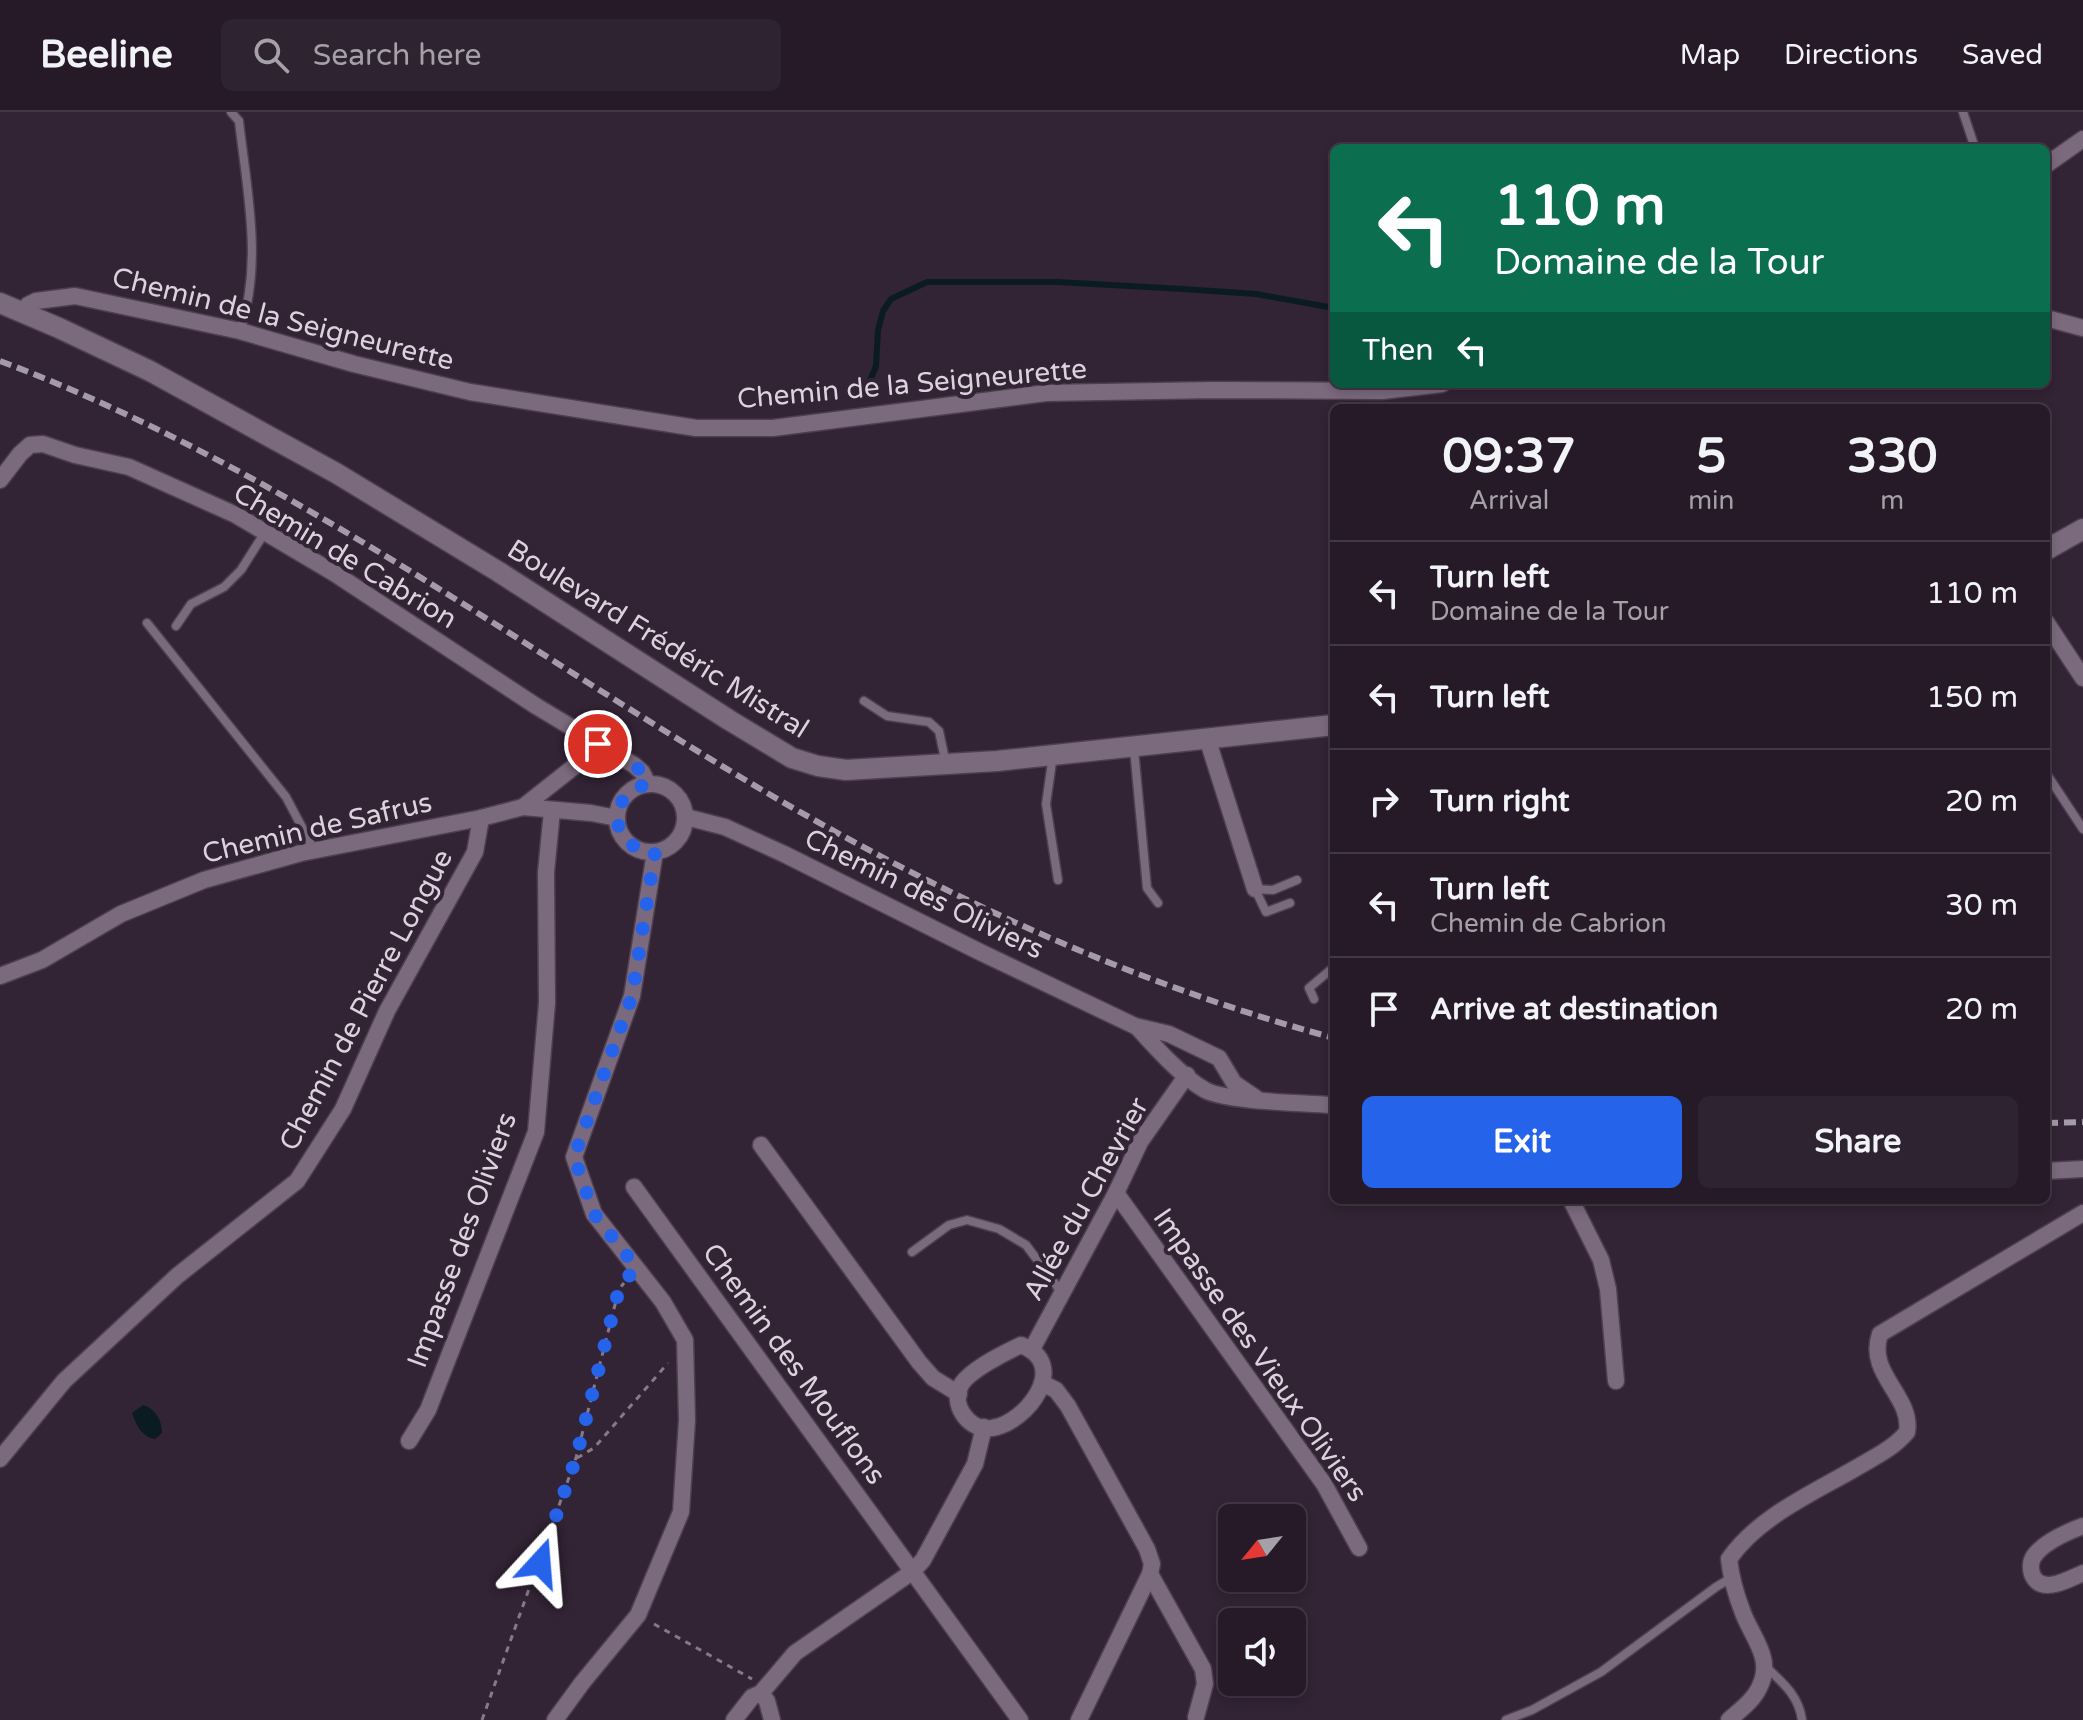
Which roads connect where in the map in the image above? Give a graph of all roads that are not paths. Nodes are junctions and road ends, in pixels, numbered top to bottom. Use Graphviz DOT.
graph roads {
  1 [pos="231,112"];
  2 [pos="1963,112"];
  3 [pos="2083,139"];
  4 [pos="1974,144"];
  5 [pos="2050,162"];
  6 [pos="0,303"];
  7 [pos="23,312"];
  8 [pos="2050,319"];
  9 [pos="2083,328"];
  10 [pos="240,331"];
  11 [pos="1408,388"];
  12 [pos="0,480"];
  13 [pos="2083,529"];
  14 [pos="265,531"];
  15 [pos="2050,548"];
  16 [pos="147,623"];
  17 [pos="176,626"];
  18 [pos="2050,628"];
  19 [pos="2083,678"];
  20 [pos="864,701"];
  21 [pos="1330,725"];
  22 [pos="1207,738"];
  23 [pos="598,744"];
  24 [pos="1134,746"];
  25 [pos="1053,755"];
  26 [pos="946,765"];
  27 [pos="2050,779"];
  28 [pos="648,784"];
  29 [pos="523,807"];
  30 [pos="552,811"];
  31 [pos="686,817"];
  32 [pos="481,818"];
  33 [pos="617,818"];
  34 [pos="2083,829"];
  35 [pos="314,851"];
  36 [pos="655,852"];
  37 [pos="1058,880"];
  38 [pos="1297,880"];
  39 [pos="1255,889"];
  40 [pos="1158,903"];
  41 [pos="1290,903"];
  42 [pos="1330,970"];
  43 [pos="0,976"];
  44 [pos="1314,999"];
  45 [pos="1135,1026"];
  46 [pos="1187,1075"];
  47 [pos="1256,1098"];
  48 [pos="1330,1105"];
  49 [pos="761,1145"];
  50 [pos="2083,1169"];
  51 [pos="2050,1171"];
  52 [pos="634,1187"];
  53 [pos="1116,1193"];
  54 [pos="1573,1204"];
  55 [pos="2083,1213"];
  56 [pos="912,1252"];
  57 [pos="1063,1293"];
  58 [pos="1032,1349"];
  59 [pos="1616,1381"];
  60 [pos="1042,1383"];
  61 [pos="959,1394"];
  62 [pos="984,1427"];
  63 [pos="409,1441"];
  64 [pos="0,1459"];
  65 [pos="2083,1526"];
  66 [pos="1359,1548"];
  67 [pos="912,1572"];
  68 [pos="2083,1573"];
  69 [pos="1150,1574"];
  70 [pos="1731,1578"];
  71 [pos="1765,1666"];
  72 [pos="763,1690"];
  73 [pos="1196,1717"];
  74 [pos="555,1720"];
  75 [pos="734,1720"];
  76 [pos="772,1720"];
  77 [pos="1020,1720"];
  78 [pos="1079,1720"];
  79 [pos="1506,1720"];
  80 [pos="1729,1720"];
  81 [pos="1802,1720"];
  1 -- 10 [label="lane"];
  2 -- 4 [label="lane"];
  3 -- 5 [label="street"];
  6 -- 7 [label="main road, Boulevard Frédéric Mistral"];
  7 -- 10 [label="street, Chemin de la Seigneurette"];
  7 -- 26 [label="main road, Boulevard Frédéric Mistral"];
  8 -- 9 [label="street"];
  10 -- 11 [label="street, Chemin de la Seigneurette"];
  12 -- 14 [label="street, Chemin de Cabrion"];
  13 -- 15 [label="main road"];
  14 -- 17 [label="lane"];
  14 -- 23 [label="street, Chemin de Cabrion"];
  16 -- 35 [label="lane"];
  18 -- 19 [label="street"];
  20 -- 26 [label="lane"];
  21 -- 22 [label="main road, Boulevard Frédéric Mistral"];
  22 -- 24 [label="main road, Boulevard Frédéric Mistral"];
  22 -- 39 [label="street"];
  23 -- 28 [label="street, Chemin de Cabrion"];
  23 -- 29 [label="street"];
  24 -- 25 [label="main road, Boulevard Frédéric Mistral"];
  24 -- 40 [label="lane"];
  25 -- 26 [label="main road, Boulevard Frédéric Mistral"];
  25 -- 37 [label="lane"];
  27 -- 34 [label="lane"];
  28 -- 31 [label="street"];
  28 -- 33 [label="street"];
  29 -- 30 [label="street, Chemin de Safrus"];
  29 -- 32 [label="street, Chemin de Safrus"];
  30 -- 33 [label="street, Chemin de Safrus"];
  30 -- 63 [label="street, Impasse des Oliviers"];
  31 -- 36 [label="street"];
  31 -- 45 [label="street, Chemin des Oliviers"];
  32 -- 35 [label="street, Chemin de Safrus"];
  32 -- 64 [label="street, Chemin de Pierre Longue"];
  33 -- 36 [label="street"];
  35 -- 43 [label="street, Chemin de Safrus"];
  36 -- 74 [label="street"];
  38 -- 39 [label="lane"];
  39 -- 41 [label="lane"];
  42 -- 44 [label="lane"];
  45 -- 46 [label="street, Chemin des Oliviers"];
  45 -- 47 [label="street, Chemin des Oliviers"];
  46 -- 47 [label="street, Chemin des Oliviers"];
  46 -- 53 [label="street, Allée du Chevrier"];
  47 -- 48 [label="street, Chemin des Oliviers"];
  49 -- 61 [label="street"];
  50 -- 51 [label="street"];
  52 -- 67 [label="street, Chemin des Mouflons"];
  53 -- 57 [label="street, Allée du Chevrier"];
  53 -- 66 [label="street, Impasse des Vieux Oliviers"];
  54 -- 59 [label="street"];
  55 -- 70 [label="street"];
  56 -- 57 [label="lane"];
  57 -- 58 [label="street, Allée du Chevrier"];
  58 -- 60 [label="street"];
  58 -- 61 [label="street"];
  60 -- 62 [label="street"];
  60 -- 69 [label="street"];
  61 -- 62 [label="street"];
  62 -- 67 [label="street"];
  65 -- 68 [label="street"];
  67 -- 72 [label="street"];
  67 -- 77 [label="street, Chemin des Mouflons"];
  69 -- 73 [label="street"];
  69 -- 78 [label="street"];
  70 -- 71 [label="street"];
  70 -- 79 [label="lane"];
  71 -- 80 [label="street"];
  71 -- 81 [label="lane"];
  72 -- 75 [label="street"];
  72 -- 76 [label="street"];
}
